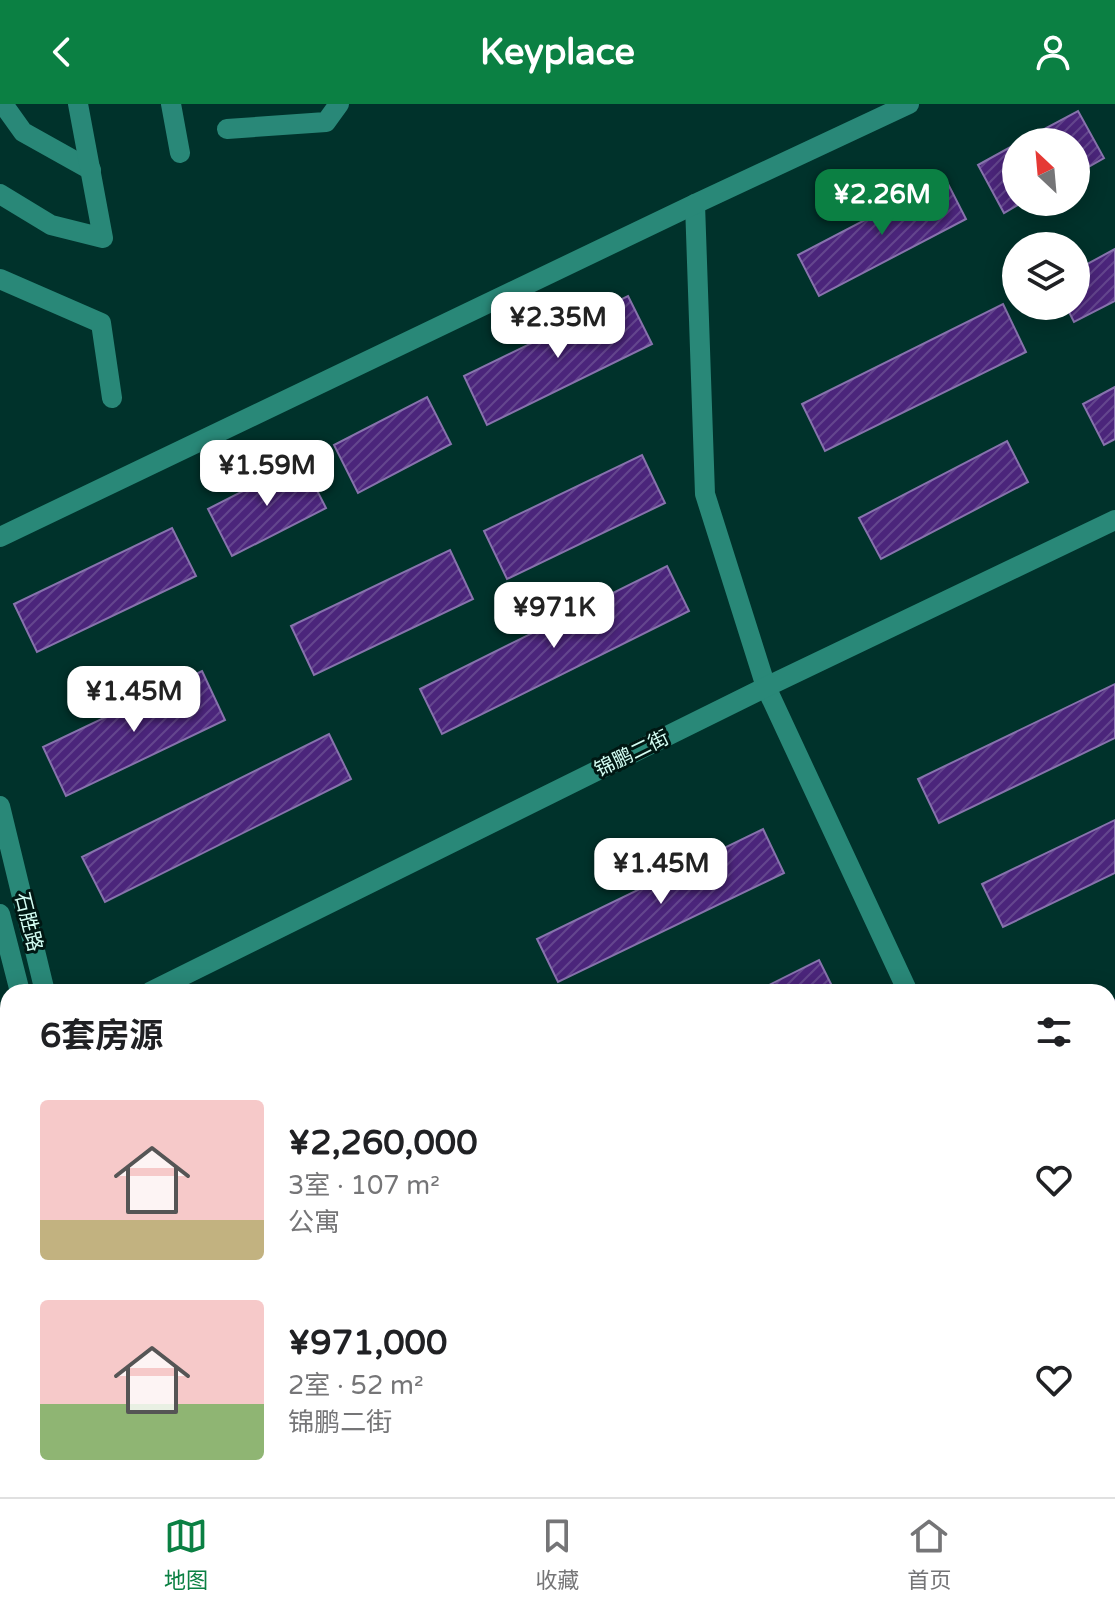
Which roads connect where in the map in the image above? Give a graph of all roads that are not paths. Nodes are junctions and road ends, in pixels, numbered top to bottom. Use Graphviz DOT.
graph roads {
  1 [pos="3,104"];
  2 [pos="78,104"];
  3 [pos="171,104"];
  4 [pos="339,104"];
  5 [pos="909,104"];
  6 [pos="227,129"];
  7 [pos="180,153"];
  8 [pos="91,170"];
  9 [pos="0,194"];
  10 [pos="695,204"];
  11 [pos="0,279"];
  12 [pos="112,398"];
  13 [pos="1115,520"];
  14 [pos="0,537"];
  15 [pos="766,687"];
  16 [pos="0,806"];
  17 [pos="0,914"];
  18 [pos="18,984"];
  19 [pos="43,984"];
  20 [pos="166,984"];
  21 [pos="904,984"];
  1 -- 8 [label="street"];
  2 -- 8 [label="street"];
  3 -- 7 [label="street"];
  4 -- 6 [label="street"];
  5 -- 10 [label="street"];
  8 -- 9 [label="street"];
  10 -- 14 [label="street"];
  10 -- 15 [label="street"];
  11 -- 12 [label="street"];
  13 -- 15 [label="street, 锦鹏二街"];
  15 -- 20 [label="street, 锦鹏二街"];
  15 -- 21 [label="street"];
  16 -- 19 [label="street, 石胜路"];
  17 -- 18 [label="street"];
}
